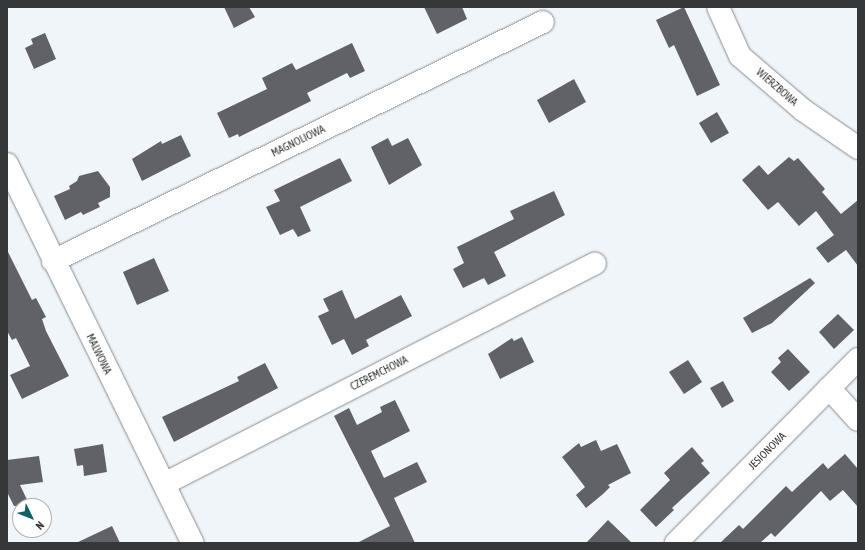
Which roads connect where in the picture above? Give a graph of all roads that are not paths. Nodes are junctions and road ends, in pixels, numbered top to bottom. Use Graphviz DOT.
graph roads {
  1 [pos="718,7"];
  2 [pos="543,22"];
  3 [pos="858,148"];
  4 [pos="7,164"];
  5 [pos="53,261"];
  6 [pos="595,263"];
  7 [pos="858,360"];
  8 [pos="829,388"];
  9 [pos="858,420"];
  10 [pos="164,484"];
  11 [pos="193,543"];
  12 [pos="676,543"];
  1 -- 3 [label="street, WIERZBOWA"];
  2 -- 5 [label="street, MAGNOLIOWA"];
  4 -- 5 [label="street, MALWOWA"];
  5 -- 10 [label="street, MALWOWA"];
  6 -- 10 [label="street, CZEREMCHOWA"];
  7 -- 8 [label="street, JESIONOWA"];
  8 -- 9 [label="street"];
  8 -- 12 [label="street, JESIONOWA"];
  10 -- 11 [label="street, MALWOWA"];
}
